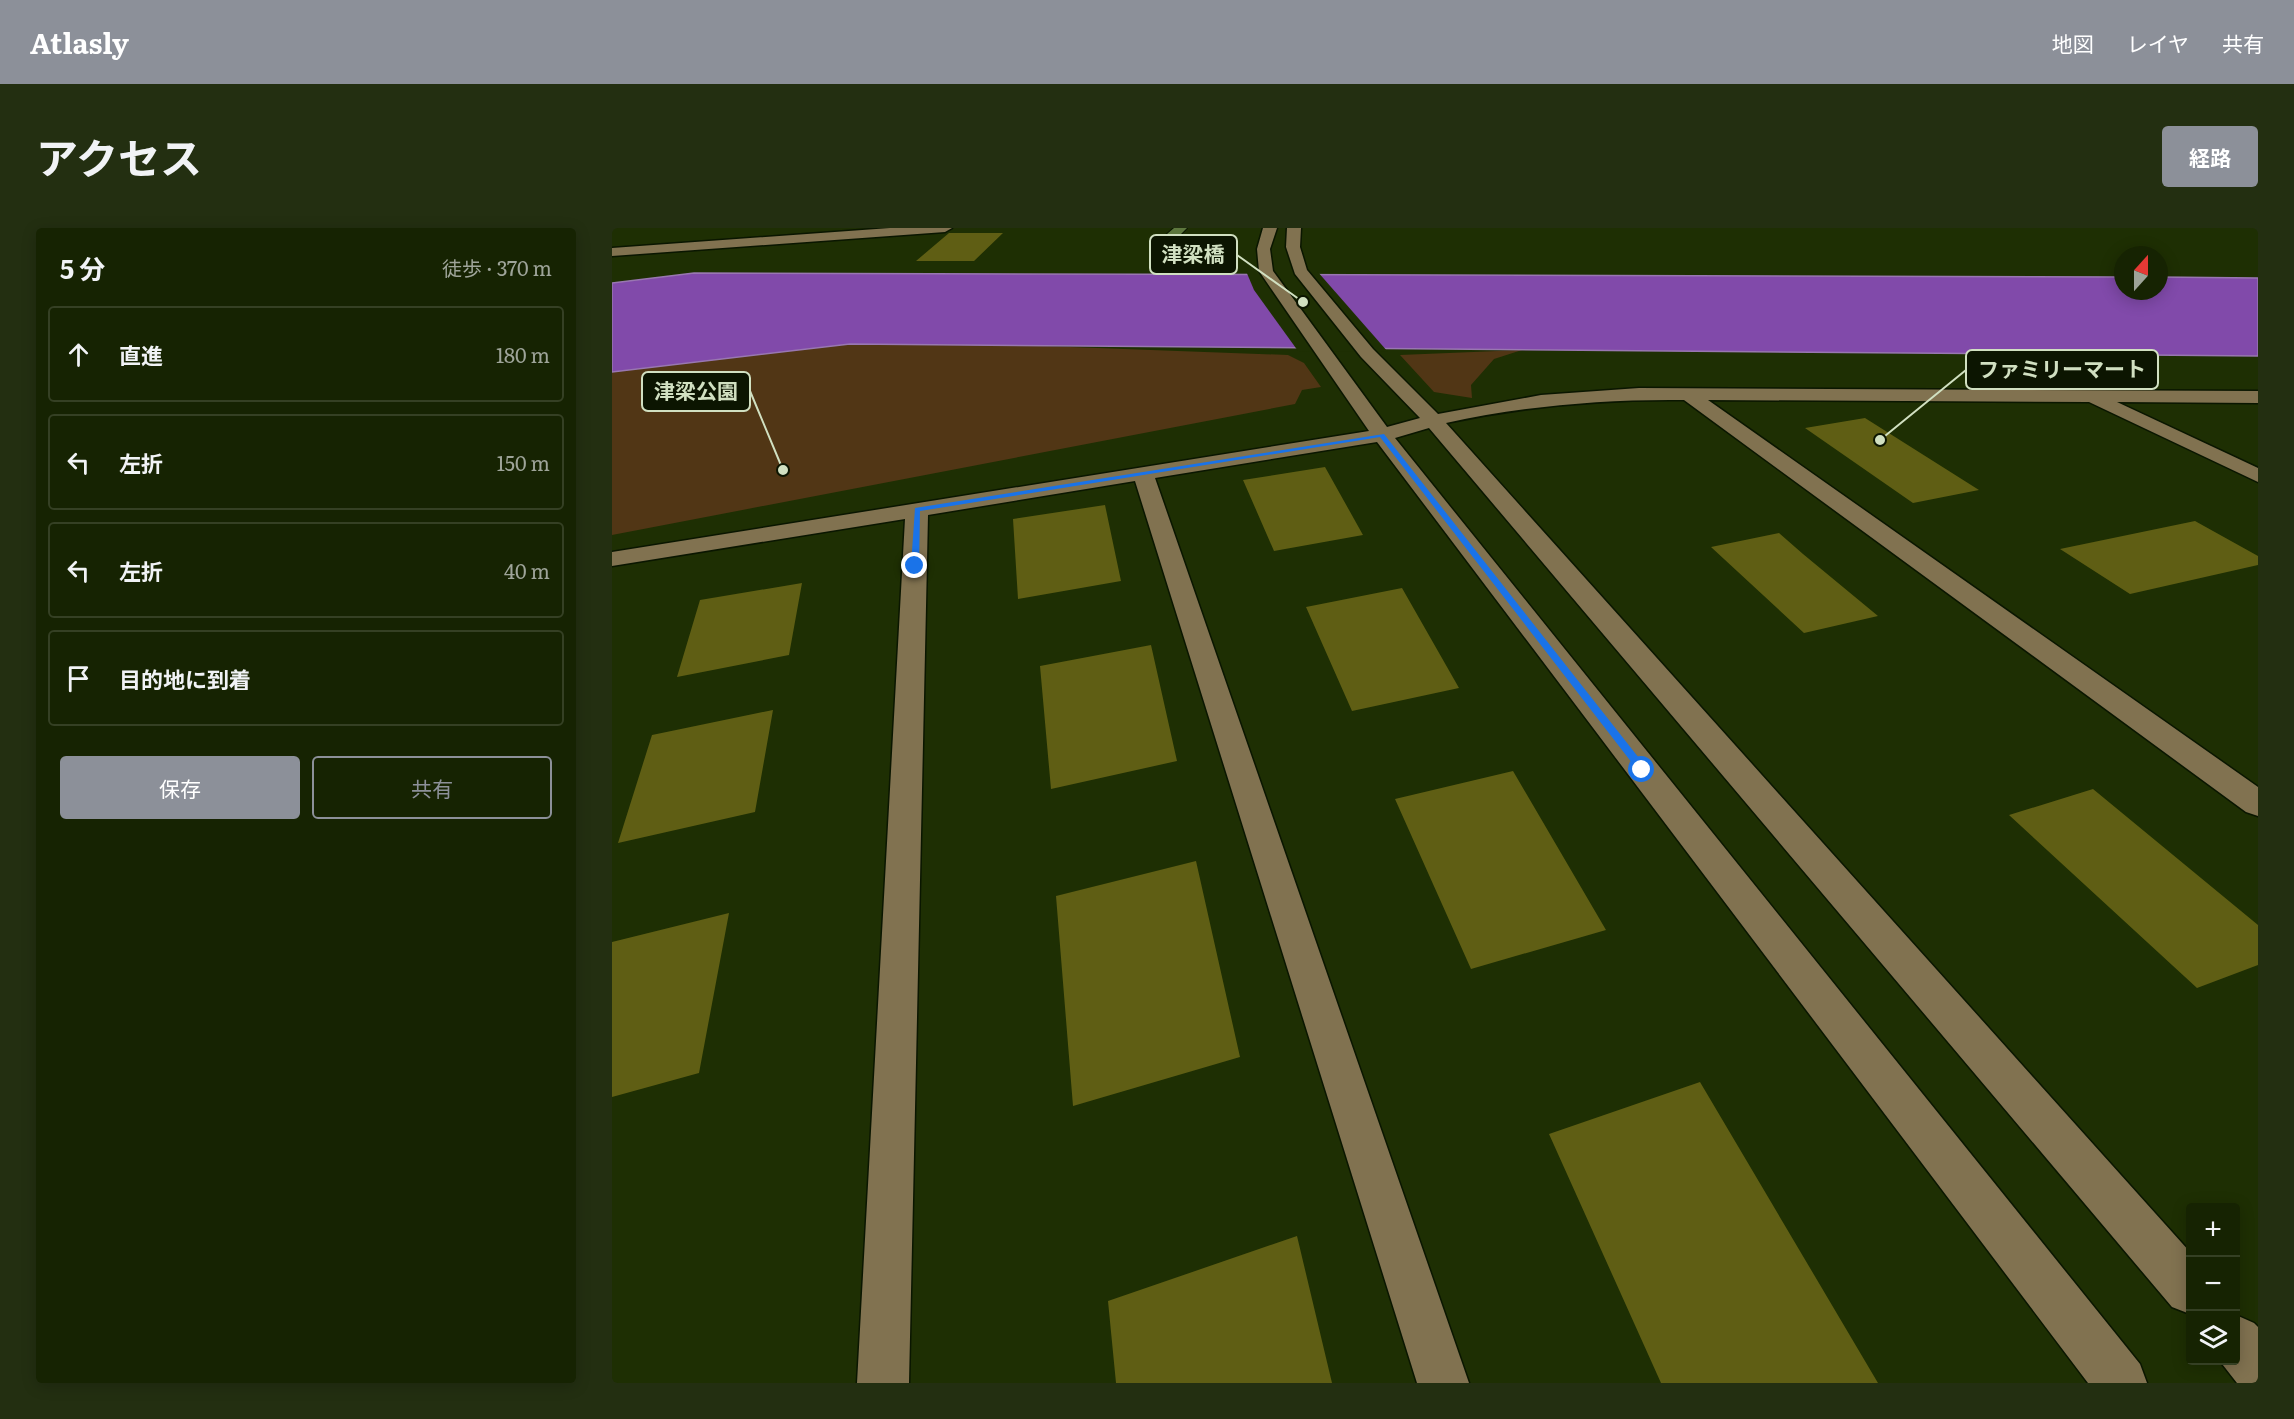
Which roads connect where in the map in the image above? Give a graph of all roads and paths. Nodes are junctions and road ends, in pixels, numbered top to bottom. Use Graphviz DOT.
graph roads {
  1 [pos="874,228"];
  2 [pos="945,228"];
  3 [pos="1181,228"];
  4 [pos="1270,228"];
  5 [pos="1294,228"];
  6 [pos="612,247"];
  7 [pos="1158,250"];
  8 [pos="612,252"];
  9 [pos="1689,395"];
  10 [pos="2087,396"];
  11 [pos="2258,397"];
  12 [pos="1432,419"];
  13 [pos="1377,429"];
  14 [pos="1143,473"];
  15 [pos="2258,476"];
  16 [pos="917,509"];
  17 [pos="612,544"];
  18 [pos="612,559"];
  19 [pos="2258,804"];
  20 [pos="2186,1284"];
  21 [pos="2240,1347"];
  22 [pos="2258,1367"];
  23 [pos="882,1383"];
  24 [pos="1443,1383"];
  25 [pos="2121,1383"];
  1 -- 6 [label="street"];
  2 -- 8 [label="street"];
  3 -- 7 [label="street"];
  4 -- 13 [label="street"];
  5 -- 12 [label="street"];
  9 -- 10 [label="street"];
  9 -- 12 [label="street"];
  9 -- 19 [label="street"];
  10 -- 11 [label="street"];
  10 -- 15 [label="street"];
  12 -- 13 [label="street"];
  12 -- 20 [label="street"];
  13 -- 14 [label="street"];
  13 -- 17 [label="street"];
  13 -- 25 [label="street"];
  14 -- 16 [label="street"];
  14 -- 24 [label="street"];
  16 -- 18 [label="street"];
  16 -- 23 [label="street"];
  21 -- 22 [label="street"];
}
